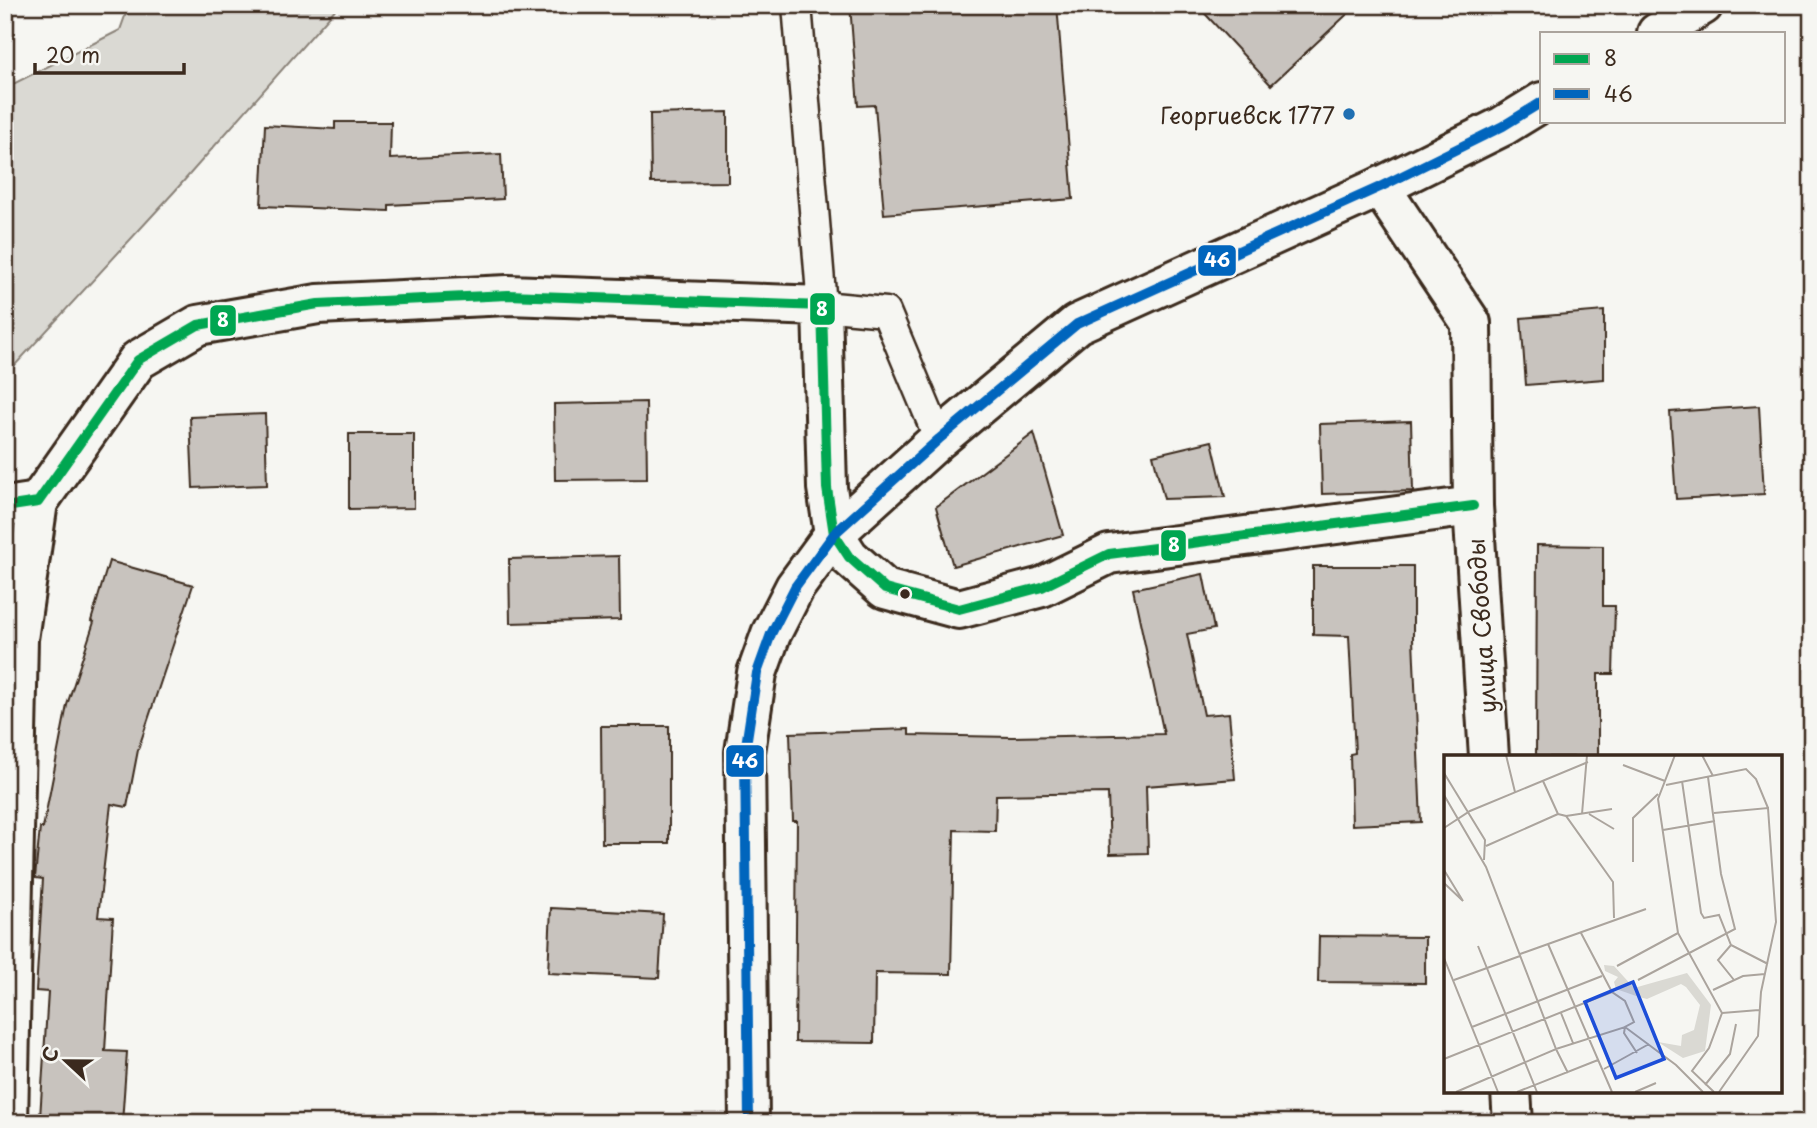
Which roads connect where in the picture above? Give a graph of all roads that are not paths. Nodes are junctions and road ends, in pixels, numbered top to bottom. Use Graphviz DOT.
graph roads {
  1 [pos="797,5"];
  2 [pos="1703,5"];
  3 [pos="1659,32"];
  4 [pos="1540,103"];
  5 [pos="1380,187"];
  6 [pos="821,306"];
  7 [pos="939,439"];
  8 [pos="22,505"];
  9 [pos="1473,506"];
  10 [pos="834,534"];
  11 [pos="1489,755"];
  12 [pos="1511,1093"];
  13 [pos="8,1123"];
  14 [pos="749,1123"];
  15 [pos="1513,1123"];
  1 -- 6 [label="lane"];
  2 -- 3 [label="street"];
  4 -- 5 [label="street"];
  5 -- 7 [label="street"];
  5 -- 9 [label="street, улица Свободы"];
  6 -- 7 [label="lane"];
  6 -- 8 [label="street"];
  6 -- 10 [label="street"];
  7 -- 10 [label="street"];
  8 -- 13 [label="street"];
  9 -- 10 [label="street"];
  9 -- 11 [label="street, улица Свободы"];
  10 -- 14 [label="street"];
  12 -- 15 [label="street"];
}
